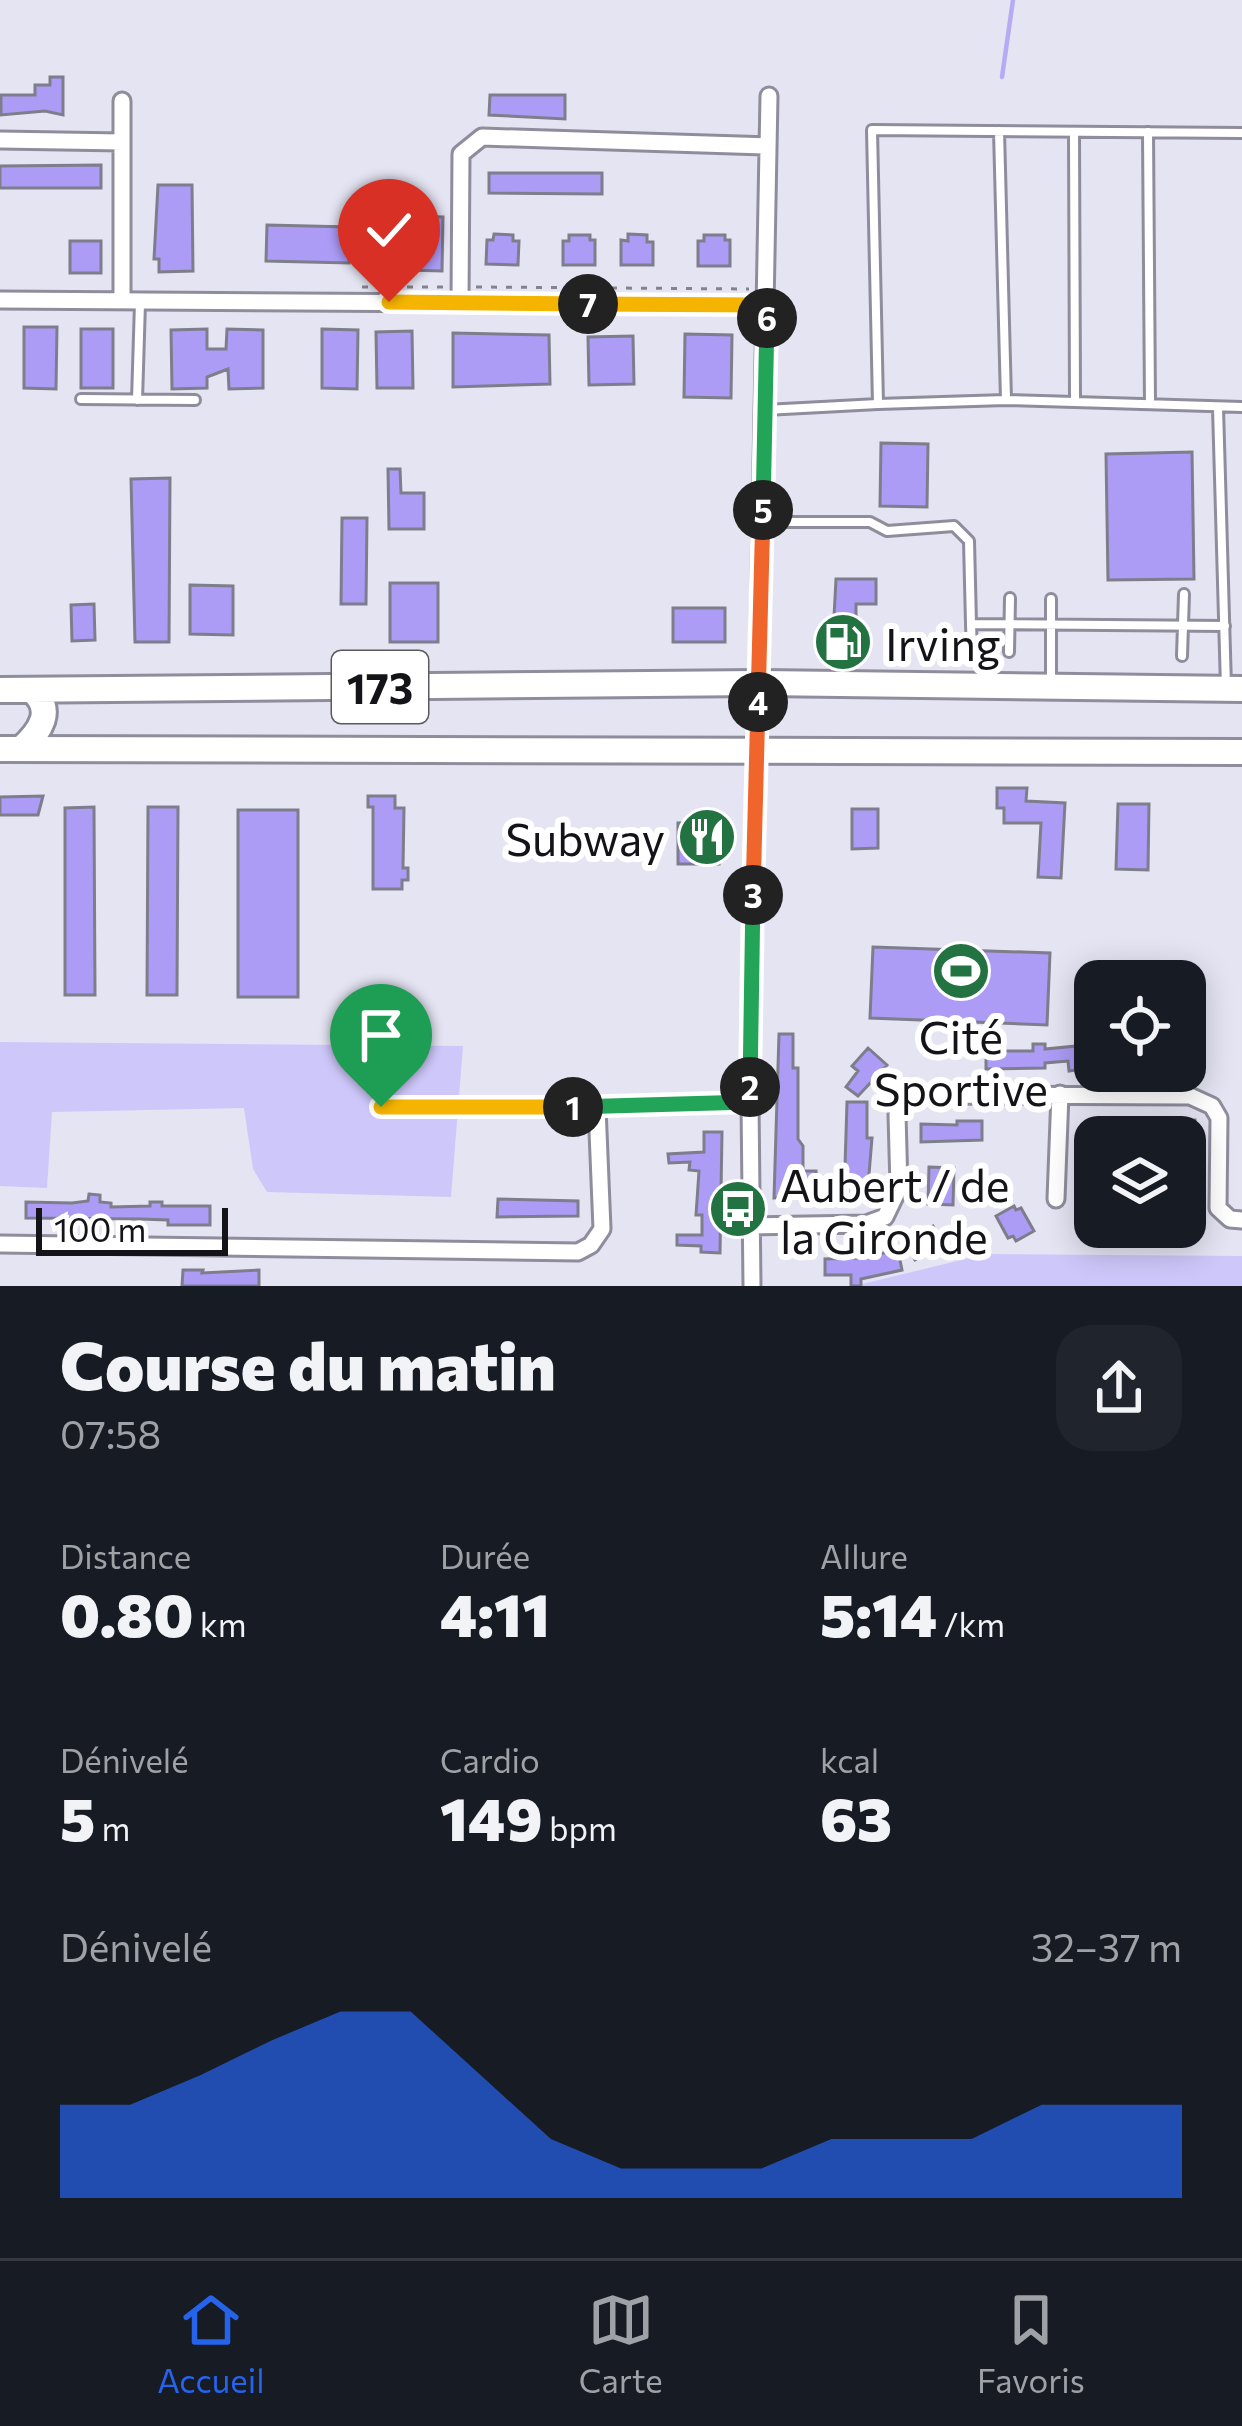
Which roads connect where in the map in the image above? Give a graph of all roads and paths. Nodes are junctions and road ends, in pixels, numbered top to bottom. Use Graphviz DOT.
graph roads {
  1 [pos="769,96"];
  2 [pos="122,101"];
  3 [pos="999,131"];
  4 [pos="1075,132"];
  5 [pos="1148,132"];
  6 [pos="1242,133"];
  7 [pos="0,140"];
  8 [pos="122,142"];
  9 [pos="768,146"];
  10 [pos="0,301"];
  11 [pos="131,301"];
  12 [pos="460,303"];
  13 [pos="767,305"];
  14 [pos="81,399"];
  15 [pos="137,400"];
  16 [pos="195,400"];
  17 [pos="1006,400"];
  18 [pos="1075,401"];
  19 [pos="878,404"];
  20 [pos="1150,404"];
  21 [pos="1242,407"];
  22 [pos="1218,408"];
  23 [pos="765,410"];
  24 [pos="763,522"];
  25 [pos="1184,594"];
  26 [pos="1010,598"];
  27 [pos="1051,599"];
  28 [pos="971,624"];
  29 [pos="1010,625"];
  30 [pos="1052,625"];
  31 [pos="1184,626"];
  32 [pos="1225,626"];
  33 [pos="972,652"];
  34 [pos="1009,652"];
  35 [pos="1182,656"];
  36 [pos="759,683"];
  37 [pos="1051,686"];
  38 [pos="1234,689"];
  39 [pos="0,690"];
  40 [pos="31,690"];
  41 [pos="10,749"];
  42 [pos="1242,752"];
  43 [pos="755,753"];
  44 [pos="1060,1094"];
  45 [pos="750,1102"];
  46 [pos="381,1107"];
  47 [pos="597,1107"];
  48 [pos="1056,1199"];
  49 [pos="1242,1220"];
  50 [pos="752,1226"];
  51 [pos="0,1244"];
  52 [pos="752,1286"];
  1 -- 9 [label="street"];
  2 -- 8 [label="street"];
  3 -- 4 [label="lane"];
  3 -- 17 [label="lane"];
  3 -- 19 [label="lane"];
  4 -- 5 [label="lane"];
  4 -- 18 [label="lane"];
  5 -- 6 [label="lane"];
  5 -- 20 [label="lane"];
  7 -- 8 [label="street"];
  8 -- 11 [label="street"];
  9 -- 12 [label="street"];
  9 -- 13 [label="street"];
  10 -- 11 [label="street"];
  11 -- 12 [label="street"];
  11 -- 15 [label="lane"];
  12 -- 13 [label="street"];
  13 -- 23 [label="street"];
  14 -- 15 [label="lane"];
  15 -- 16 [label="lane"];
  17 -- 18 [label="lane"];
  17 -- 19 [label="lane"];
  18 -- 20 [label="lane"];
  19 -- 23 [label="lane"];
  20 -- 22 [label="lane"];
  21 -- 22 [label="lane"];
  22 -- 32 [label="lane"];
  23 -- 24 [label="street"];
  24 -- 28 [label="lane"];
  24 -- 36 [label="street"];
  25 -- 31 [label="lane"];
  26 -- 29 [label="lane"];
  27 -- 30 [label="lane"];
  28 -- 29 [label="lane"];
  28 -- 33 [label="lane"];
  29 -- 30 [label="lane"];
  29 -- 34 [label="lane"];
  30 -- 31 [label="lane"];
  30 -- 37 [label="lane"];
  31 -- 32 [label="lane"];
  31 -- 35 [label="lane"];
  32 -- 38 [label="lane"];
  36 -- 37 [label="main road, 173"];
  36 -- 40 [label="main road, 173"];
  36 -- 43 [label="street"];
  37 -- 38 [label="main road, 173"];
  39 -- 40 [label="main road, 173"];
  40 -- 41 [label="main road"];
  41 -- 43 [label="main road, 173"];
  42 -- 43 [label="main road, 173"];
  43 -- 45 [label="street"];
  44 -- 48 [label="street"];
  44 -- 49 [label="street"];
  44 -- 50 [label="street"];
  45 -- 47 [label="street"];
  45 -- 50 [label="street"];
  46 -- 47 [label="street"];
  47 -- 51 [label="street"];
  50 -- 52 [label="street"];
}
